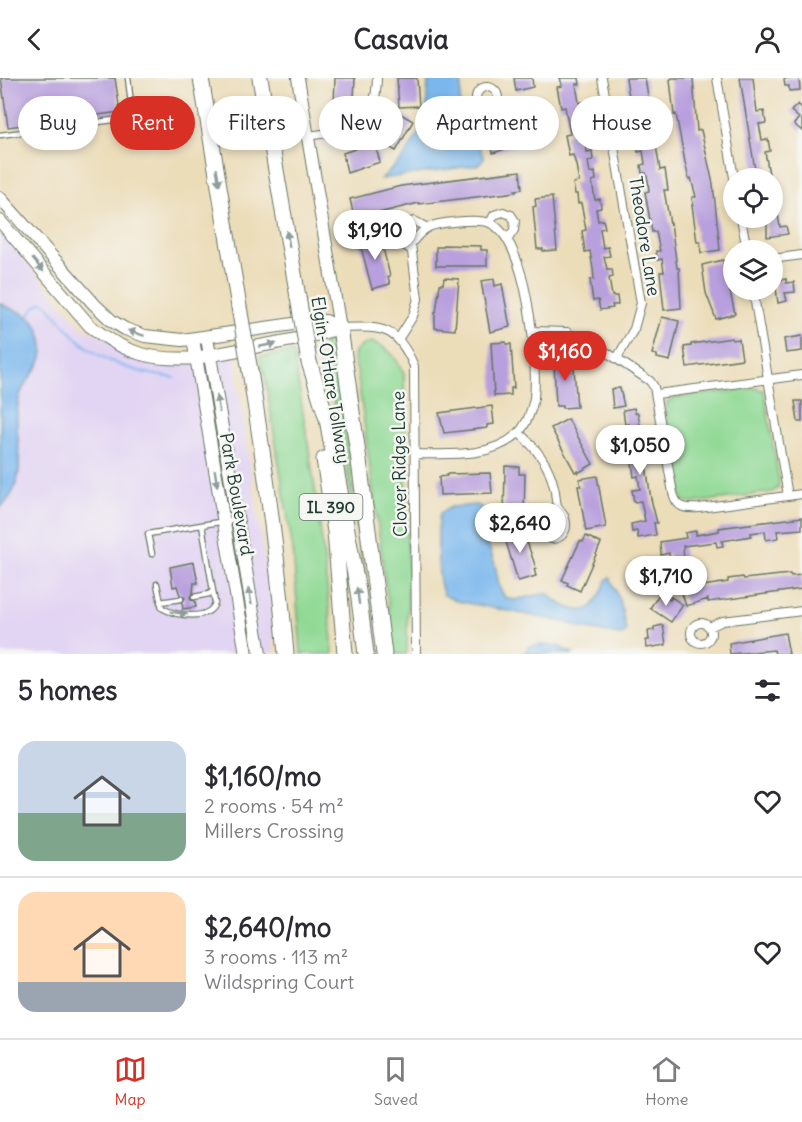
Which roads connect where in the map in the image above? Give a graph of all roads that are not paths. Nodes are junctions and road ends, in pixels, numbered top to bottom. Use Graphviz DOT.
graph roads {
  1 [pos="128,78"];
  2 [pos="191,78"];
  3 [pos="201,78"];
  4 [pos="260,78"];
  5 [pos="298,78"];
  6 [pos="377,78"];
  7 [pos="602,78"];
  8 [pos="717,78"];
  9 [pos="207,114"];
  10 [pos="0,135"];
  11 [pos="207,135"];
  12 [pos="308,136"];
  13 [pos="213,150"];
  14 [pos="732,168"];
  15 [pos="0,198"];
  16 [pos="0,220"];
  17 [pos="490,223"];
  18 [pos="426,227"];
  19 [pos="508,239"];
  20 [pos="411,250"];
  21 [pos="802,255"];
  22 [pos="783,258"];
  23 [pos="755,300"];
  24 [pos="340,328"];
  25 [pos="532,331"];
  26 [pos="567,332"];
  27 [pos="207,338"];
  28 [pos="399,338"];
  29 [pos="193,339"];
  30 [pos="597,346"];
  31 [pos="210,356"];
  32 [pos="196,358"];
  33 [pos="617,358"];
  34 [pos="309,362"];
  35 [pos="802,375"];
  36 [pos="769,379"];
  37 [pos="657,394"];
  38 [pos="519,433"];
  39 [pos="416,454"];
  40 [pos="802,494"];
  41 [pos="788,496"];
  42 [pos="557,508"];
  43 [pos="237,519"];
  44 [pos="224,521"];
  45 [pos="202,525"];
  46 [pos="152,554"];
  47 [pos="157,584"];
  48 [pos="213,591"];
  49 [pos="194,597"];
  50 [pos="181,599"];
  51 [pos="160,602"];
  52 [pos="802,611"];
  53 [pos="709,627"];
  54 [pos="246,654"];
  55 [pos="260,654"];
  56 [pos="286,654"];
  57 [pos="345,654"];
  58 [pos="366,654"];
  59 [pos="384,654"];
  60 [pos="416,654"];
  1 -- 10 [label="lane"];
  2 -- 11 [label="highway"];
  3 -- 9 [label="highway, IL 390"];
  34 -- 4 [label="highway, Elgin-O'Hare Tollway / IL 390, one-way, bridge"];
  5 -- 12 [label="street"];
  6 -- 12 [label="street"];
  7 -- 33 [label="street, Theodore Lane"];
  8 -- 14 [label="street"];
  12 -- 24 [label="street"];
  13 -- 56 [label="highway, IL 390, one-way, bridge"];
  29 -- 15 [label="street, one-way"];
  16 -- 32 [label="street, one-way"];
  17 -- 18 [label="street"];
  17 -- 19 [label="street"];
  17 -- 19 [label="street"];
  18 -- 20 [label="street"];
  18 -- 20 [label="street"];
  19 -- 25 [label="street"];
  20 -- 28 [label="street"];
  21 -- 22 [label="street"];
  23 -- 36 [label="street"];
  24 -- 27 [label="street"];
  24 -- 28 [label="street"];
  31 -- 24 [label="street, one-way"];
  24 -- 59 [label="highway"];
  25 -- 26 [label="street"];
  25 -- 38 [label="street"];
  26 -- 30 [label="lane"];
  27 -- 29 [label="street"];
  27 -- 31 [label="street, Park Boulevard"];
  28 -- 39 [label="street, Clover Ridge Lane"];
  29 -- 32 [label="street, Park Boulevard"];
  30 -- 33 [label="street"];
  31 -- 32 [label="street"];
  43 -- 31 [label="street, Park Boulevard, one-way"];
  32 -- 44 [label="street, Park Boulevard, one-way"];
  33 -- 37 [label="street"];
  34 -- 57 [label="highway, Elgin-O'Hare Tollway / IL 390"];
  58 -- 34 [label="highway, one-way"];
  35 -- 36 [label="street"];
  36 -- 37 [label="street"];
  36 -- 41 [label="street"];
  37 -- 41 [label="street"];
  38 -- 39 [label="street"];
  38 -- 42 [label="street"];
  39 -- 60 [label="street, Clover Ridge Lane"];
  40 -- 41 [label="street"];
  43 -- 44 [label="lane"];
  55 -- 43 [label="street, Park Boulevard, one-way"];
  44 -- 45 [label="lane"];
  44 -- 54 [label="street, Park Boulevard"];
  45 -- 46 [label="lane"];
  45 -- 48 [label="lane"];
  47 -- 51 [label="lane"];
  48 -- 49 [label="lane"];
  51 -- 48 [label="lane, one-way"];
  50 -- 51 [label="lane"];
  52 -- 53 [label="street"];
}
